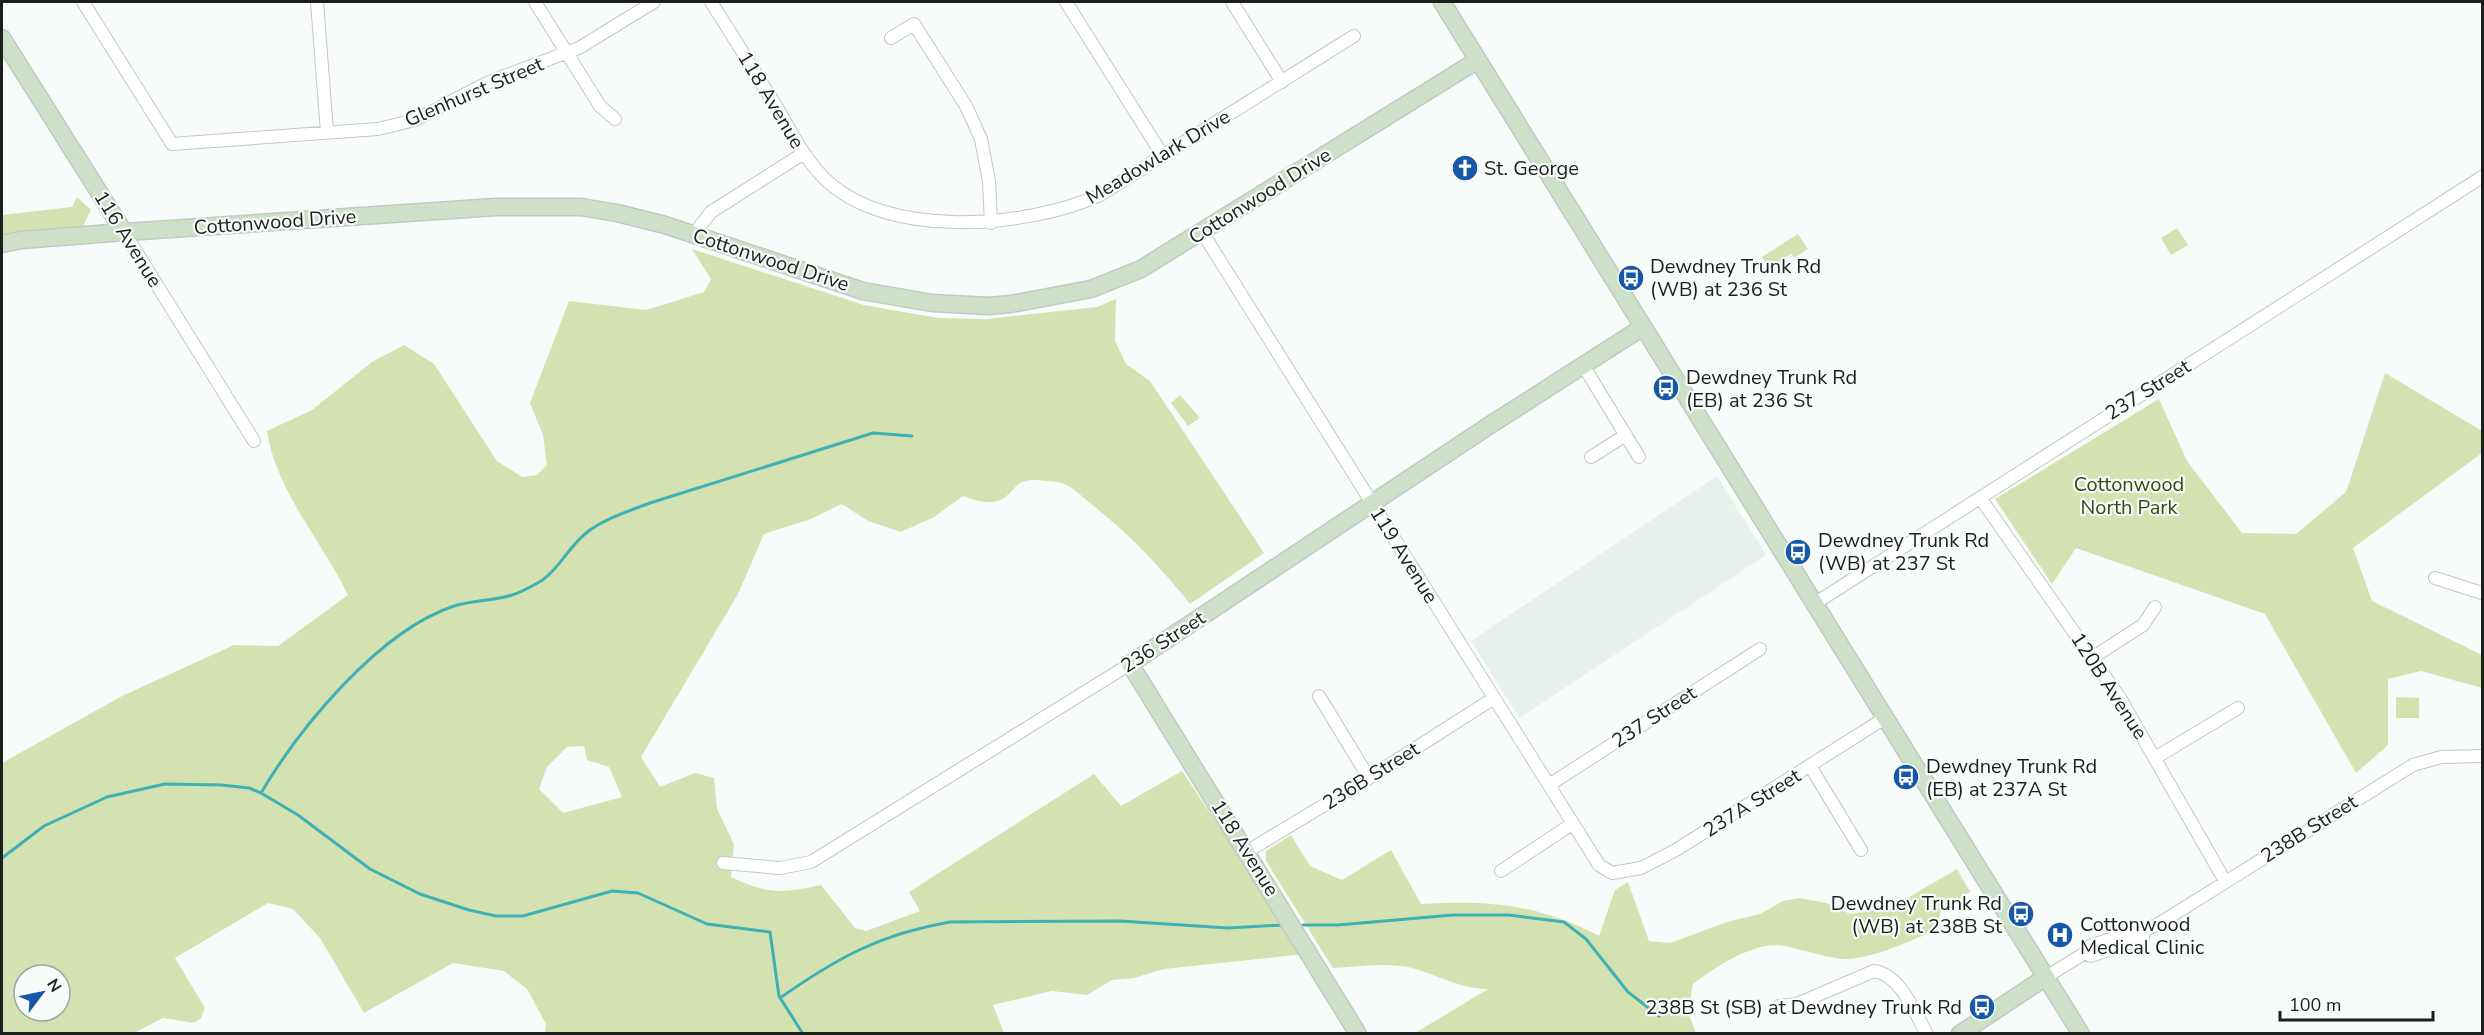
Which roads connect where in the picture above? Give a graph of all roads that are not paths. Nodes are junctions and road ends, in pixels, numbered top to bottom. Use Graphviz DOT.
graph roads {
  1 [pos="83,2"];
  2 [pos="317,2"];
  3 [pos="535,2"];
  4 [pos="654,2"];
  5 [pos="711,2"];
  6 [pos="1066,2"];
  7 [pos="1232,2"];
  8 [pos="1442,2"];
  9 [pos="1354,36"];
  10 [pos="2,38"];
  11 [pos="891,38"];
  12 [pos="567,53"];
  13 [pos="1478,60"];
  14 [pos="1282,82"];
  15 [pos="615,119"];
  16 [pos="327,132"];
  17 [pos="804,153"];
  18 [pos="1163,156"];
  19 [pos="2482,177"];
  20 [pos="840,192"];
  21 [pos="991,222"];
  22 [pos="124,232"];
  23 [pos="1202,232"];
  24 [pos="694,234"];
  25 [pos="2,244"];
  26 [pos="1643,327"];
  27 [pos="1583,365"];
  28 [pos="1626,435"];
  29 [pos="254,441"];
  30 [pos="1591,457"];
  31 [pos="1639,457"];
  32 [pos="1982,499"];
  33 [pos="1372,504"];
  34 [pos="2435,578"];
  35 [pos="2482,593"];
  36 [pos="1814,604"];
  37 [pos="2155,607"];
  38 [pos="1760,649"];
  39 [pos="2092,658"];
  40 [pos="1130,664"];
  41 [pos="1319,696"];
  42 [pos="1494,698"];
  43 [pos="2238,708"];
  44 [pos="1886,718"];
  45 [pos="2482,756"];
  46 [pos="2155,758"];
  47 [pos="1810,766"];
  48 [pos="1369,778"];
  49 [pos="1549,785"];
  50 [pos="1572,824"];
  51 [pos="1862,850"];
  52 [pos="1248,851"];
  53 [pos="723,863"];
  54 [pos="1501,871"];
  55 [pos="1612,873"];
  56 [pos="2225,881"];
  57 [pos="2046,977"];
  58 [pos="1779,1006"];
  59 [pos="1358,1034"];
  60 [pos="1927,1034"];
  61 [pos="1960,1034"];
  62 [pos="2081,1034"];
  1 -- 16 [label="street, Glenhurst Street"];
  2 -- 16 [label="street"];
  3 -- 12 [label="street"];
  4 -- 12 [label="street, Glenhurst Street"];
  5 -- 17 [label="street, 118 Avenue"];
  6 -- 18 [label="street"];
  7 -- 14 [label="street"];
  8 -- 13 [label="street"];
  9 -- 14 [label="street, Meadowlark Drive"];
  10 -- 22 [label="street, 116 Avenue"];
  11 -- 21 [label="street"];
  12 -- 15 [label="street"];
  12 -- 16 [label="street, Glenhurst Street"];
  13 -- 23 [label="street, Cottonwood Drive"];
  13 -- 26 [label="street"];
  14 -- 18 [label="street, Meadowlark Drive"];
  17 -- 20 [label="street, 118 Avenue"];
  17 -- 24 [label="street"];
  18 -- 21 [label="street, Meadowlark Drive"];
  19 -- 32 [label="street, 237 Street"];
  20 -- 21 [label="street, Meadowlark Drive"];
  22 -- 24 [label="street, Cottonwood Drive"];
  22 -- 25 [label="street, Cottonwood Drive"];
  22 -- 29 [label="street, 116 Avenue"];
  23 -- 24 [label="street, Cottonwood Drive"];
  23 -- 33 [label="street, 119 Avenue"];
  26 -- 27 [label="street, 236 Street"];
  26 -- 36 [label="street"];
  27 -- 28 [label="street"];
  27 -- 33 [label="street, 236 Street"];
  28 -- 30 [label="street"];
  28 -- 31 [label="street"];
  32 -- 36 [label="street, 237 Street"];
  32 -- 39 [label="street, 120B Avenue"];
  33 -- 40 [label="street, 236 Street"];
  33 -- 42 [label="street, 119 Avenue"];
  34 -- 35 [label="street"];
  36 -- 44 [label="street"];
  37 -- 39 [label="street"];
  38 -- 49 [label="street, 237 Street"];
  39 -- 46 [label="street, 120B Avenue"];
  40 -- 52 [label="street, 118 Avenue"];
  40 -- 53 [label="street, 236 Street"];
  41 -- 48 [label="street"];
  42 -- 48 [label="street, 236B Street"];
  42 -- 49 [label="street, 119 Avenue"];
  43 -- 46 [label="street"];
  44 -- 47 [label="street, 237A Street"];
  44 -- 57 [label="street"];
  45 -- 56 [label="street, 238B Street"];
  46 -- 56 [label="street, 120B Avenue"];
  47 -- 51 [label="street"];
  47 -- 55 [label="street, 237A Street"];
  48 -- 52 [label="street, 236B Street"];
  49 -- 50 [label="street, 119 Avenue"];
  50 -- 54 [label="street"];
  50 -- 55 [label="street, 119 Avenue"];
  52 -- 59 [label="street, 118 Avenue"];
  56 -- 57 [label="street, 238B Street"];
  57 -- 61 [label="street, 238B Street"];
  57 -- 62 [label="street"];
  58 -- 60 [label="street"];
}
